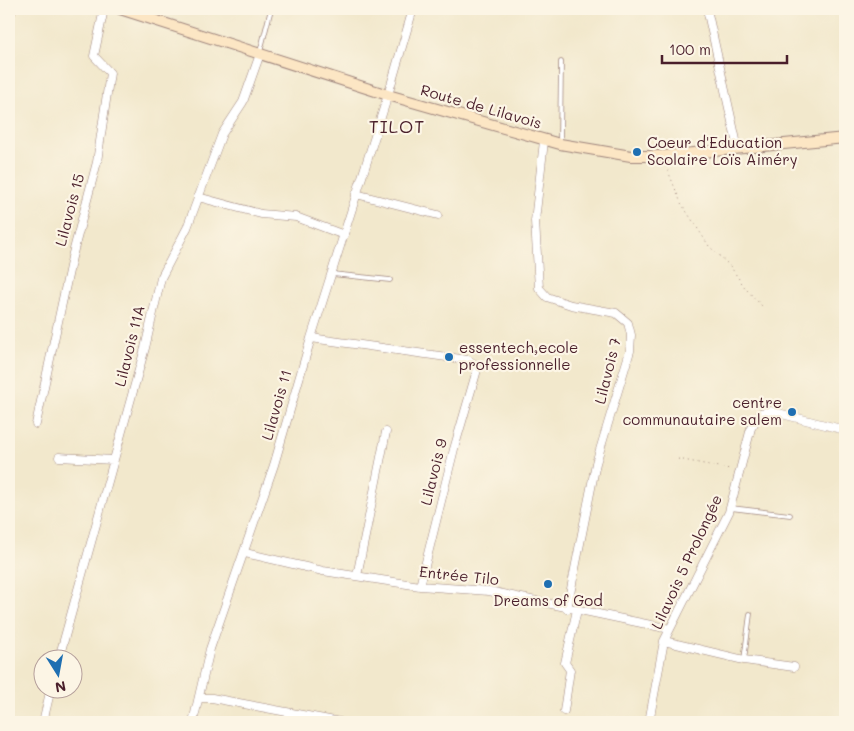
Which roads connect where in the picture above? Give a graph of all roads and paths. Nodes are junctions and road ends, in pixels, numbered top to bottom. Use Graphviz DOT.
graph roads {
  1 [pos="12,9"];
  2 [pos="104,9"];
  3 [pos="120,9"];
  4 [pos="270,9"];
  5 [pos="413,9"];
  6 [pos="707,9"];
  7 [pos="9,20"];
  8 [pos="260,54"];
  9 [pos="561,62"];
  10 [pos="388,95"];
  11 [pos="845,138"];
  12 [pos="544,141"];
  13 [pos="560,144"];
  14 [pos="738,149"];
  15 [pos="663,156"];
  16 [pos="356,194"];
  17 [pos="198,197"];
  18 [pos="438,215"];
  19 [pos="344,235"];
  20 [pos="332,274"];
  21 [pos="390,280"];
  22 [pos="762,306"];
  23 [pos="311,338"];
  24 [pos="36,424"];
  25 [pos="845,430"];
  26 [pos="386,432"];
  27 [pos="59,457"];
  28 [pos="678,459"];
  29 [pos="113,460"];
  30 [pos="741,472"];
  31 [pos="730,508"];
  32 [pos="790,515"];
  33 [pos="245,553"];
  34 [pos="357,576"];
  35 [pos="420,586"];
  36 [pos="567,608"];
  37 [pos="577,610"];
  38 [pos="750,614"];
  39 [pos="670,629"];
  40 [pos="664,642"];
  41 [pos="62,648"];
  42 [pos="744,660"];
  43 [pos="794,667"];
  44 [pos="49,698"];
  45 [pos="200,698"];
  46 [pos="564,711"];
  47 [pos="43,722"];
  48 [pos="193,722"];
  49 [pos="340,722"];
  50 [pos="649,722"];
  1 -- 7 [label="street"];
  2 -- 24 [label="street, Lilavois 15"];
  3 -- 8 [label="main road, Route de Lilavois"];
  4 -- 8 [label="lane"];
  5 -- 10 [label="street, Lilavois 11"];
  6 -- 14 [label="street"];
  8 -- 10 [label="main road, Route de Lilavois"];
  8 -- 17 [label="street, Lilavois 11A"];
  9 -- 13 [label="lane"];
  10 -- 12 [label="main road, Route de Lilavois"];
  10 -- 16 [label="street, Lilavois 11"];
  11 -- 14 [label="main road, Route de Lilavois"];
  12 -- 13 [label="main road, Route de Lilavois"];
  12 -- 36 [label="street, Lilavois 7"];
  13 -- 15 [label="main road, Route de Lilavois"];
  14 -- 15 [label="main road, Route de Lilavois"];
  15 -- 22 [label="path"];
  16 -- 18 [label="street"];
  16 -- 19 [label="street, Lilavois 11"];
  17 -- 19 [label="street"];
  17 -- 29 [label="street, Lilavois 11A"];
  19 -- 20 [label="street, Lilavois 11"];
  20 -- 21 [label="lane"];
  20 -- 23 [label="street, Lilavois 11"];
  23 -- 33 [label="street, Lilavois 11"];
  23 -- 35 [label="street, Lilavois 9"];
  25 -- 30 [label="street, Lilavois 5 Prolongée"];
  26 -- 34 [label="street"];
  27 -- 29 [label="street"];
  28 -- 30 [label="path"];
  29 -- 41 [label="street, Lilavois 11A"];
  30 -- 31 [label="street, Lilavois 5 Prolongée"];
  31 -- 32 [label="lane"];
  31 -- 39 [label="street, Lilavois 5 Prolongée"];
  33 -- 34 [label="street, Entrée Tilo"];
  33 -- 45 [label="street, Lilavois 11"];
  34 -- 35 [label="street, Entrée Tilo"];
  35 -- 36 [label="street, Entrée Tilo"];
  36 -- 37 [label="street, Entrée Tilo"];
  37 -- 39 [label="street, Entrée Tilo"];
  37 -- 46 [label="street"];
  38 -- 42 [label="lane"];
  39 -- 40 [label="street, Lilavois 5 Prolongée"];
  40 -- 42 [label="street"];
  40 -- 50 [label="street, Lilavois 5 Prolongée"];
  42 -- 43 [label="street"];
  44 -- 47 [label="street"];
  45 -- 48 [label="street, Lilavois 11"];
  45 -- 49 [label="street"];
}
